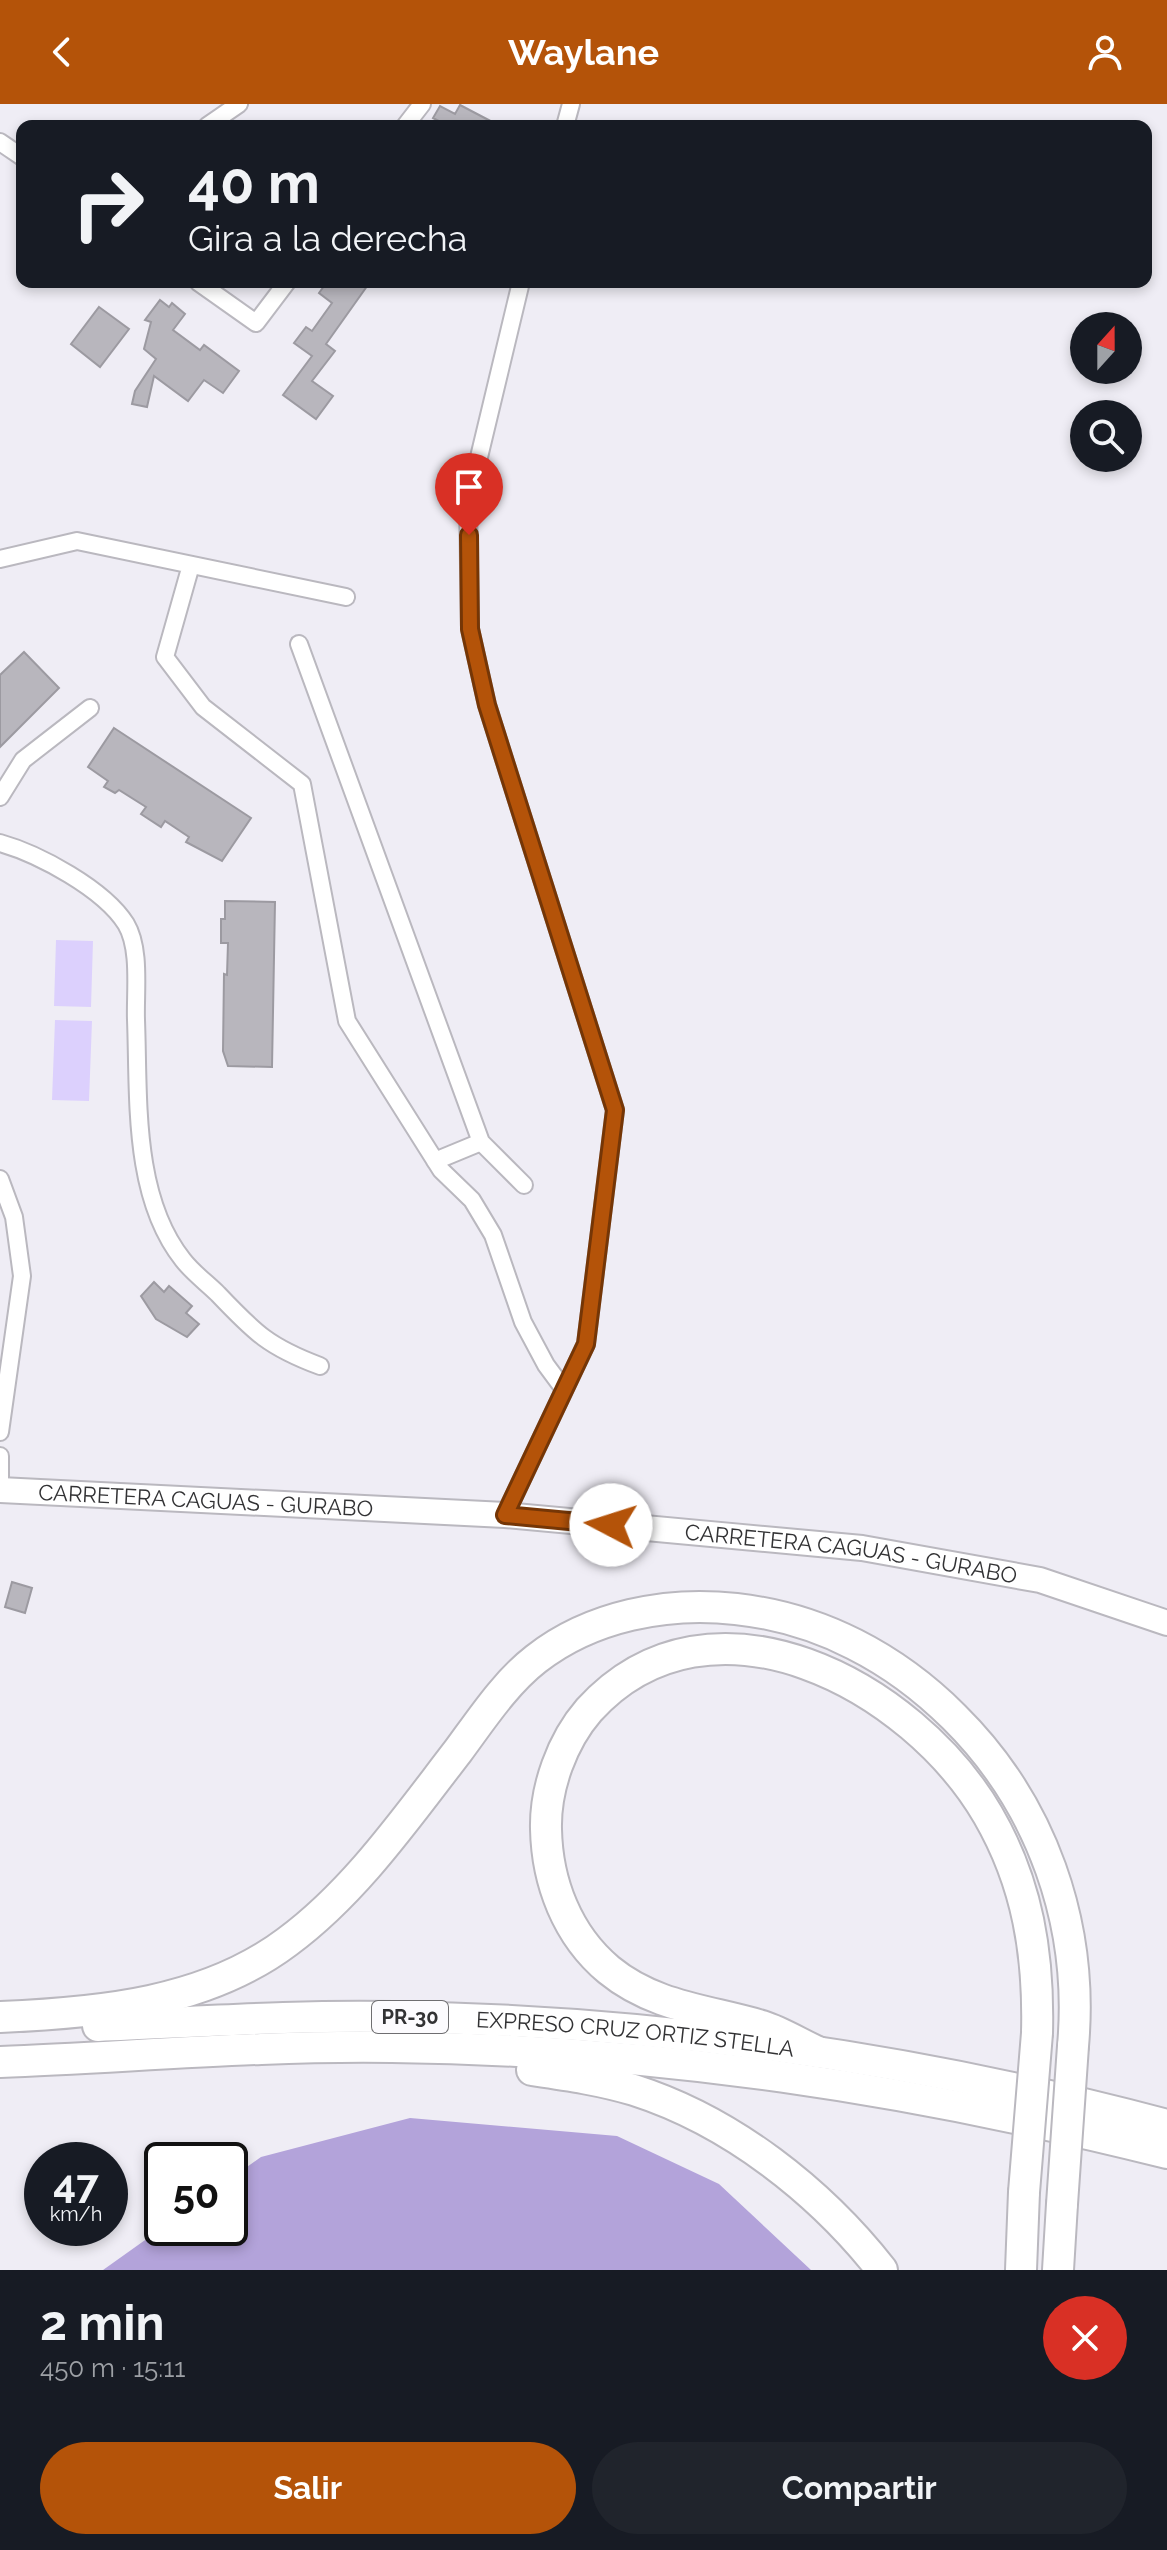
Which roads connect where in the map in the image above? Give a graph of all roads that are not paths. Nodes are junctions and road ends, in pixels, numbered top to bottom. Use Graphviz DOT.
graph roads {
  1 [pos="239,104"];
  2 [pos="422,104"];
  3 [pos="216,120"];
  4 [pos="410,120"];
  5 [pos="206,288"];
  6 [pos="282,288"];
  7 [pos="520,288"];
  8 [pos="0,559"];
  9 [pos="191,565"];
  10 [pos="346,597"];
  11 [pos="299,644"];
  12 [pos="90,708"];
  13 [pos="0,797"];
  14 [pos="0,843"];
  15 [pos="481,1142"];
  16 [pos="435,1161"];
  17 [pos="0,1179"];
  18 [pos="524,1185"];
  19 [pos="320,1366"];
  20 [pos="563,1388"];
  21 [pos="0,1432"];
  22 [pos="0,1456"];
  23 [pos="0,1491"];
  24 [pos="505,1515"];
  25 [pos="1167,1623"];
  26 [pos="0,2017"];
  27 [pos="0,2031"];
  28 [pos="466,2049"];
  29 [pos="818,2052"];
  30 [pos="0,2062"];
  31 [pos="1167,2125"];
  32 [pos="1167,2153"];
  33 [pos="882,2270"];
  34 [pos="1021,2270"];
  35 [pos="1058,2270"];
  1 -- 3 [label="street"];
  2 -- 4 [label="street"];
  5 -- 6 [label="street"];
  7 -- 20 [label="street"];
  8 -- 9 [label="street"];
  9 -- 10 [label="street"];
  9 -- 16 [label="street"];
  11 -- 15 [label="street"];
  12 -- 13 [label="street"];
  14 -- 19 [label="street"];
  15 -- 16 [label="street"];
  15 -- 18 [label="street"];
  16 -- 20 [label="street"];
  17 -- 21 [label="street"];
  20 -- 24 [label="street"];
  22 -- 23 [label="street"];
  23 -- 24 [label="main road, CARRETERA CAGUAS - GURABO"];
  24 -- 25 [label="main road, CARRETERA CAGUAS - GURABO"];
  26 -- 35 [label="highway, bridge"];
  27 -- 29 [label="highway, EXPRESO CRUZ ORTIZ STELLA / PR-30"];
  28 -- 30 [label="highway, EXPRESO CRUZ ORTIZ STELLA / PR-30"];
  28 -- 32 [label="highway, EXPRESO CRUZ ORTIZ STELLA / PR-30"];
  28 -- 33 [label="highway"];
  29 -- 31 [label="highway, EXPRESO CRUZ ORTIZ STELLA / PR-30"];
  29 -- 34 [label="highway, bridge"];
}
